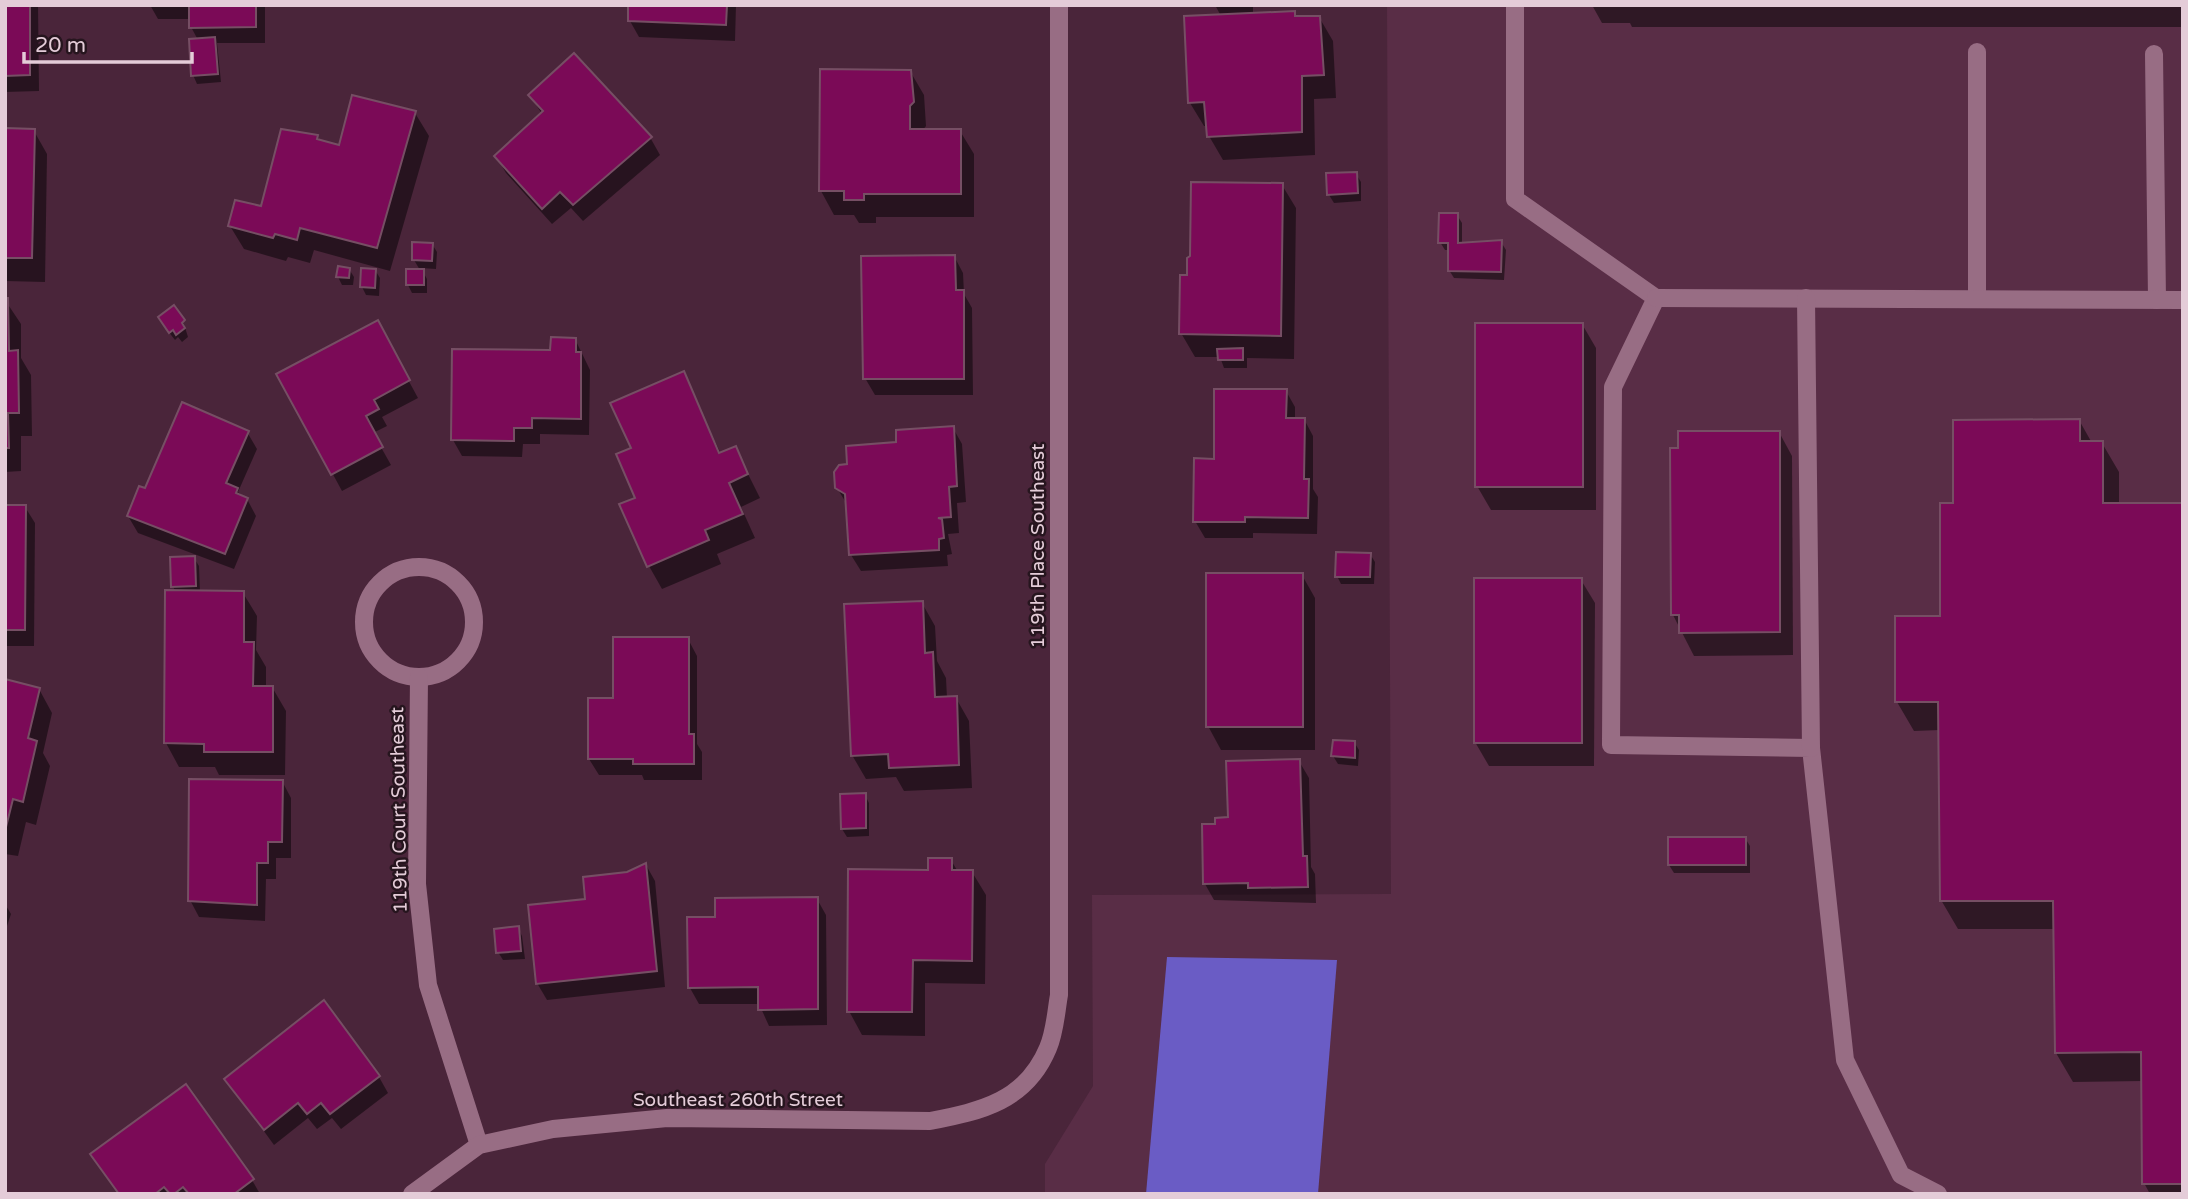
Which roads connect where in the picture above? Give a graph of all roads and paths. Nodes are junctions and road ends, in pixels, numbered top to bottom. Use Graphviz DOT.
graph roads {
  1 [pos="1059,5"];
  2 [pos="1515,5"];
  3 [pos="1977,52"];
  4 [pos="2154,54"];
  5 [pos="1656,299"];
  6 [pos="1805,299"];
  7 [pos="1977,299"];
  8 [pos="2157,300"];
  9 [pos="2183,300"];
  10 [pos="419,677"];
  11 [pos="1811,748"];
  12 [pos="1031,1080"];
  13 [pos="479,1145"];
  14 [pos="412,1194"];
  15 [pos="1938,1194"];
  1 -- 12 [label="street, 119th Place Southeast"];
  2 -- 5 [label="street"];
  3 -- 7 [label="street"];
  4 -- 8 [label="street"];
  5 -- 6 [label="street"];
  5 -- 11 [label="street"];
  6 -- 7 [label="street"];
  6 -- 11 [label="street"];
  7 -- 8 [label="street"];
  8 -- 9 [label="street"];
  10 -- 10 [label="street"];
  10 -- 13 [label="street, 119th Court Southeast"];
  11 -- 15 [label="street"];
  12 -- 13 [label="street, Southeast 260th Street"];
  13 -- 14 [label="street, Southeast 260th Street"];
}
